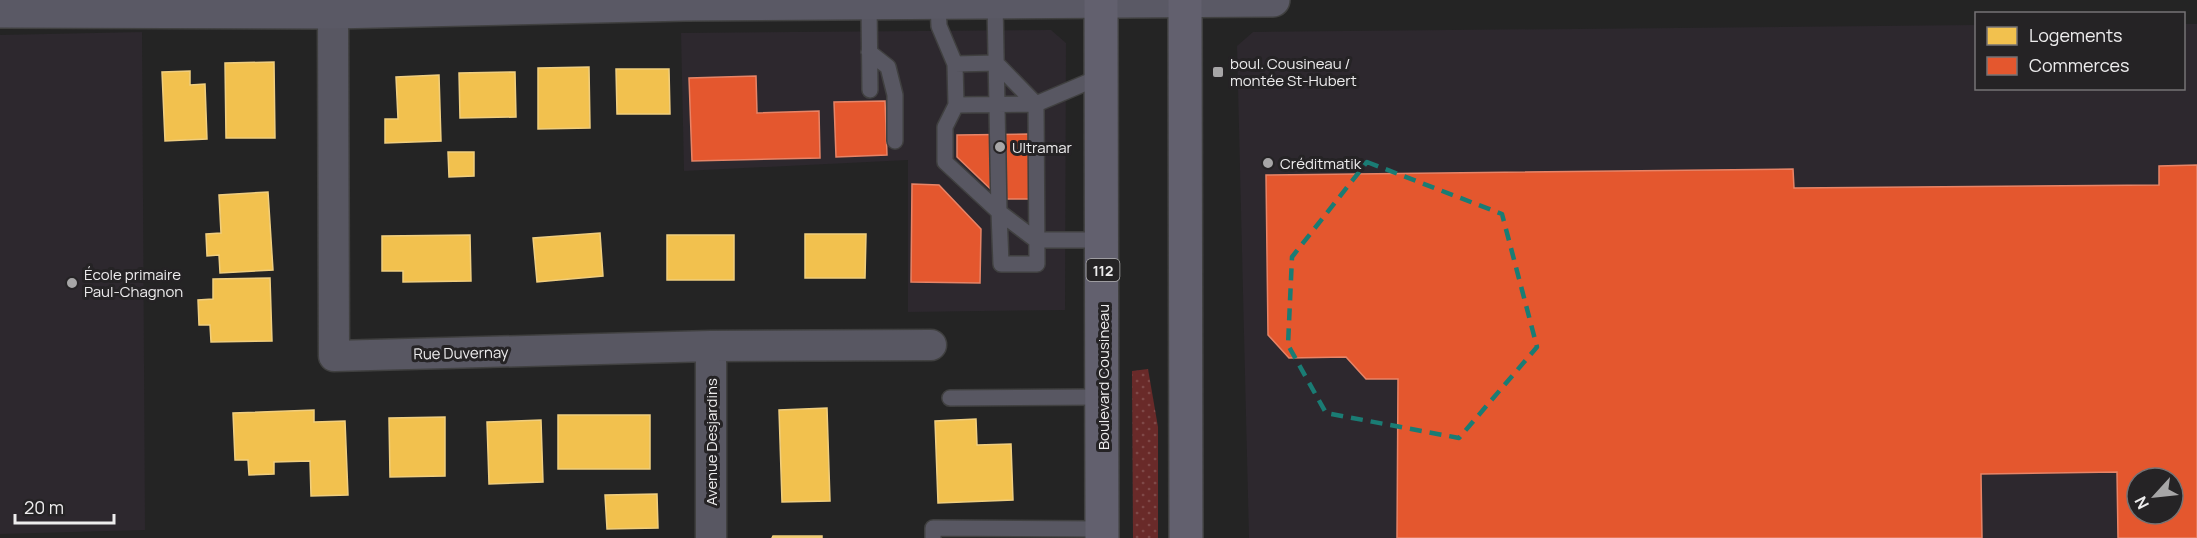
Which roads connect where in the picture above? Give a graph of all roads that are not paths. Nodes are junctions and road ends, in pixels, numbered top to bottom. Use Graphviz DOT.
graph roads {
  1 [pos="1185,0"];
  2 [pos="1273,0"];
  3 [pos="1101,1"];
  4 [pos="949,2"];
  5 [pos="995,3"];
  6 [pos="869,4"];
  7 [pos="0,11"];
  8 [pos="333,12"];
  9 [pos="869,52"];
  10 [pos="996,63"];
  11 [pos="955,64"];
  12 [pos="1102,76"];
  13 [pos="870,90"];
  14 [pos="1036,104"];
  15 [pos="956,105"];
  16 [pos="996,105"];
  17 [pos="895,141"];
  18 [pos="999,212"];
  19 [pos="1036,240"];
  20 [pos="1102,240"];
  21 [pos="931,345"];
  22 [pos="711,346"];
  23 [pos="951,398"];
  24 [pos="1103,398"];
  25 [pos="1102,533"];
  26 [pos="711,538"];
  27 [pos="933,538"];
  28 [pos="1186,538"];
  1 -- 2 [label="street"];
  1 -- 3 [label="street"];
  1 -- 28 [label="main road"];
  3 -- 5 [label="street"];
  3 -- 12 [label="main road, Boulevard Cousineau / 112"];
  4 -- 5 [label="street"];
  4 -- 6 [label="street"];
  4 -- 11 [label="lane"];
  5 -- 10 [label="lane"];
  6 -- 8 [label="street"];
  6 -- 9 [label="lane"];
  7 -- 8 [label="street"];
  8 -- 22 [label="street, Rue Duvernay"];
  9 -- 13 [label="lane"];
  9 -- 17 [label="lane"];
  10 -- 11 [label="lane"];
  10 -- 14 [label="lane"];
  10 -- 16 [label="lane"];
  11 -- 15 [label="lane"];
  12 -- 14 [label="lane"];
  12 -- 20 [label="main road, Boulevard Cousineau / 112"];
  14 -- 16 [label="lane"];
  14 -- 19 [label="lane"];
  15 -- 16 [label="lane"];
  15 -- 18 [label="lane"];
  16 -- 18 [label="lane"];
  18 -- 19 [label="lane"];
  18 -- 19 [label="lane"];
  19 -- 20 [label="lane"];
  20 -- 24 [label="main road, Boulevard Cousineau / 112"];
  21 -- 22 [label="street, Rue Duvernay"];
  22 -- 26 [label="street, Avenue Desjardins"];
  23 -- 24 [label="lane"];
  24 -- 25 [label="main road, Boulevard Cousineau / 112"];
  25 -- 27 [label="lane"];
}
